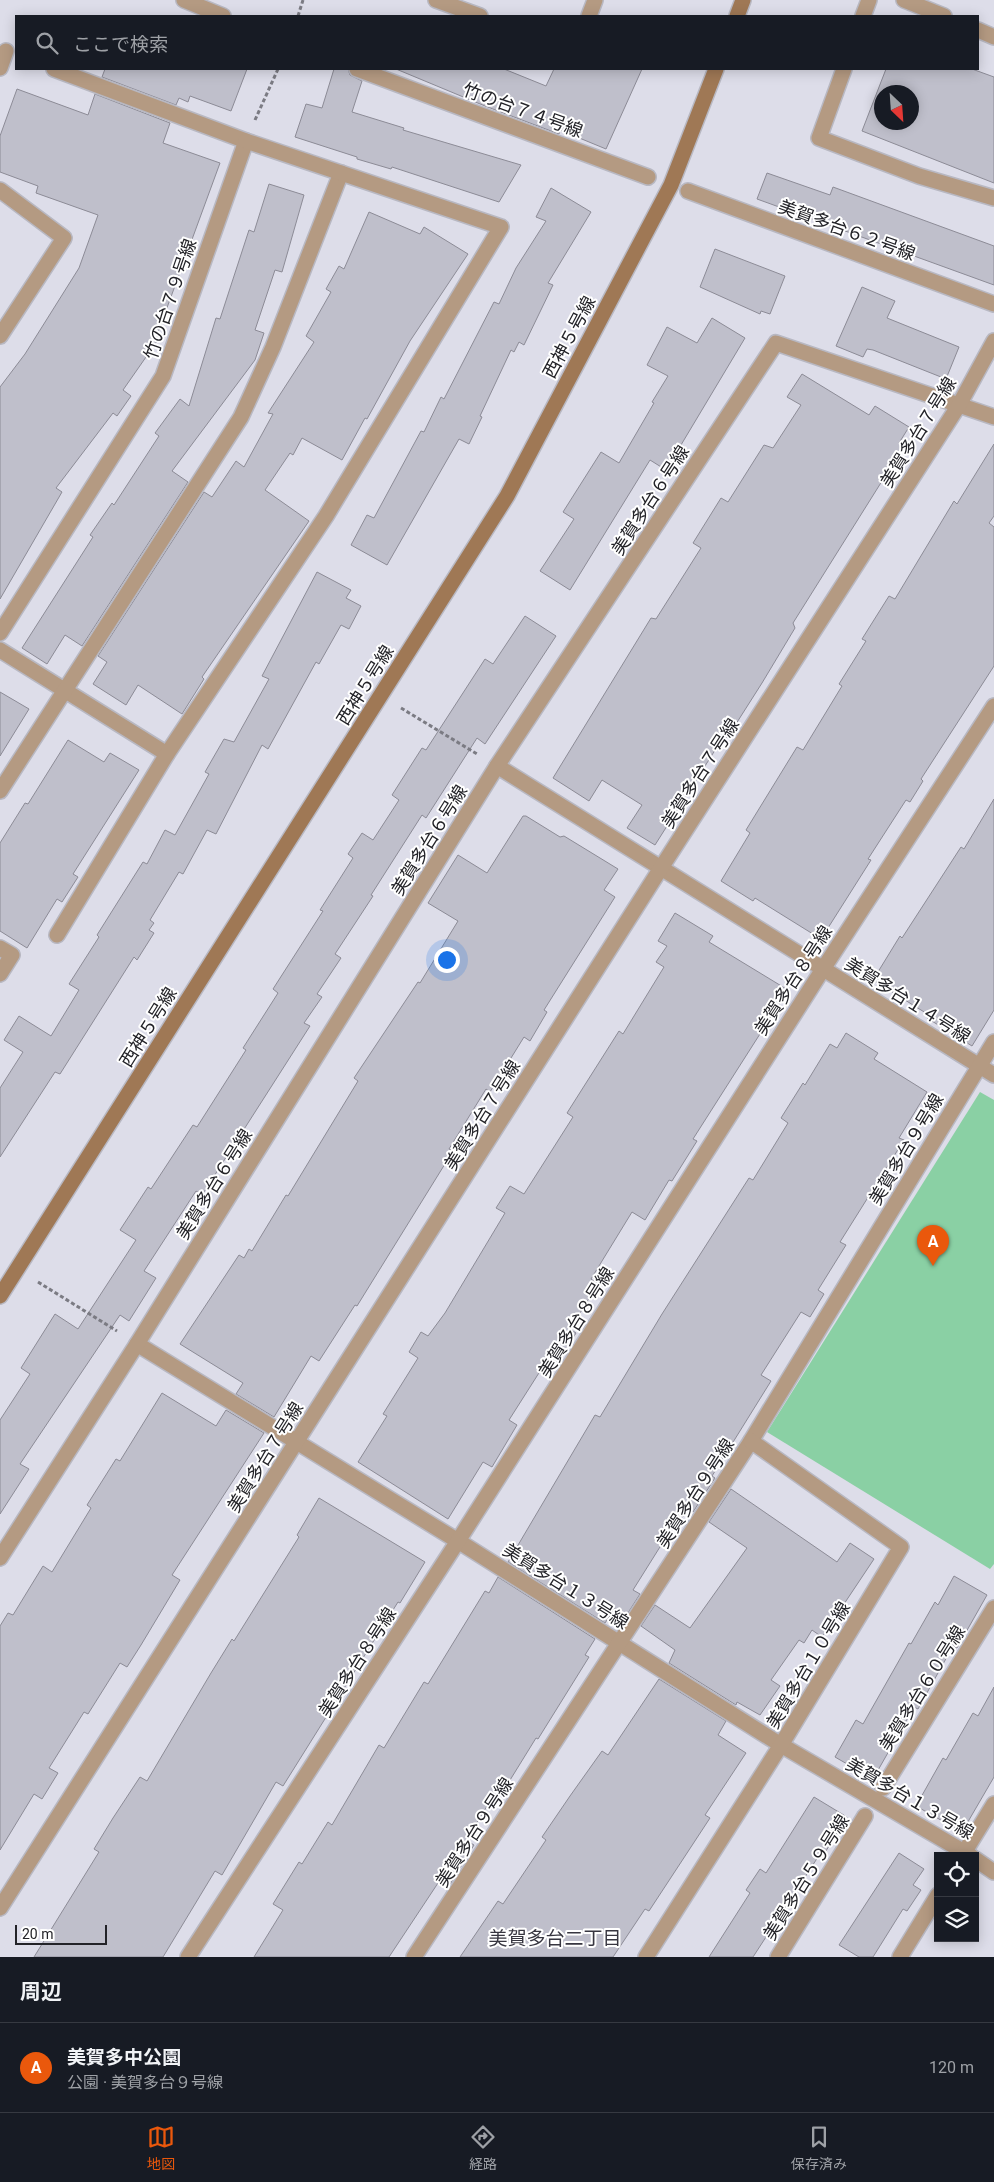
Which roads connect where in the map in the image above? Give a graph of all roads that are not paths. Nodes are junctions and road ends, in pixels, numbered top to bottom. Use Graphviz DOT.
graph roads {
  1 [pos="184,0"];
  2 [pos="437,0"];
  3 [pos="595,0"];
  4 [pos="743,0"];
  5 [pos="869,0"];
  6 [pos="904,0"];
  7 [pos="221,15"];
  8 [pos="477,15"];
  9 [pos="589,15"];
  10 [pos="737,15"];
  11 [pos="863,15"];
  12 [pos="942,15"];
  13 [pos="979,30"];
  14 [pos="994,37"];
  15 [pos="8,51"];
  16 [pos="0,68"];
  17 [pos="57,70"];
  18 [pos="360,70"];
  19 [pos="716,70"];
  20 [pos="844,70"];
  21 [pos="246,141"];
  22 [pos="341,173"];
  23 [pos="648,177"];
  24 [pos="0,190"];
  25 [pos="688,192"];
  26 [pos="994,198"];
  27 [pos="994,304"];
  28 [pos="0,336"];
  29 [pos="994,340"];
  30 [pos="959,406"];
  31 [pos="994,417"];
  32 [pos="0,633"];
  33 [pos="0,650"];
  34 [pos="64,690"];
  35 [pos="994,706"];
  36 [pos="167,754"];
  37 [pos="497,766"];
  38 [pos="0,791"];
  39 [pos="661,868"];
  40 [pos="56,935"];
  41 [pos="0,948"];
  42 [pos="822,969"];
  43 [pos="0,974"];
  44 [pos="994,1042"];
  45 [pos="979,1066"];
  46 [pos="994,1075"];
  47 [pos="0,1296"];
  48 [pos="139,1345"];
  49 [pos="751,1441"];
  50 [pos="297,1442"];
  51 [pos="458,1541"];
  52 [pos="0,1558"];
  53 [pos="994,1608"];
  54 [pos="621,1642"];
  55 [pos="781,1745"];
  56 [pos="882,1788"];
  57 [pos="994,1804"];
  58 [pos="866,1816"];
  59 [pos="963,1852"];
  60 [pos="970,1852"];
  61 [pos="979,1862"];
  62 [pos="994,1872"];
  63 [pos="937,1897"];
  64 [pos="0,1908"];
  65 [pos="188,1957"];
  66 [pos="414,1957"];
  67 [pos="646,1957"];
  68 [pos="778,1957"];
  69 [pos="900,1957"];
  1 -- 7 [label="street"];
  2 -- 8 [label="street"];
  3 -- 9 [label="street"];
  4 -- 10 [label="street"];
  5 -- 11 [label="street"];
  6 -- 12 [label="street"];
  13 -- 14 [label="street"];
  15 -- 16 [label="street"];
  17 -- 21 [label="street"];
  18 -- 23 [label="street, 竹の台７４号線"];
  19 -- 47 [label="street, 西神５号線"];
  20 -- 26 [label="street"];
  21 -- 22 [label="street"];
  21 -- 32 [label="street, 竹の台７９号線"];
  22 -- 34 [label="street"];
  22 -- 36 [label="street"];
  24 -- 28 [label="street"];
  25 -- 27 [label="street, 美賀多台６２号線"];
  29 -- 30 [label="street, 美賀多台７号線"];
  30 -- 31 [label="street, 美賀多台６号線"];
  30 -- 37 [label="street, 美賀多台６号線"];
  30 -- 39 [label="street, 美賀多台７号線"];
  33 -- 34 [label="street"];
  34 -- 36 [label="street"];
  34 -- 38 [label="street"];
  35 -- 42 [label="street, 美賀多台８号線"];
  36 -- 40 [label="street"];
  37 -- 39 [label="street, 美賀多台１４号線"];
  37 -- 48 [label="street, 美賀多台６号線"];
  39 -- 42 [label="street, 美賀多台１４号線"];
  39 -- 50 [label="street, 美賀多台７号線"];
  41 -- 43 [label="street"];
  42 -- 45 [label="street, 美賀多台１４号線"];
  42 -- 51 [label="street, 美賀多台８号線"];
  44 -- 45 [label="street, 美賀多台９号線"];
  45 -- 46 [label="street, 美賀多台１４号線"];
  45 -- 49 [label="street, 美賀多台９号線"];
  48 -- 50 [label="street, 美賀多台１３号線"];
  48 -- 52 [label="street, 美賀多台６号線"];
  49 -- 54 [label="street, 美賀多台９号線"];
  49 -- 55 [label="street, 美賀多台１０号線"];
  50 -- 51 [label="street, 美賀多台１３号線"];
  50 -- 64 [label="street, 美賀多台７号線"];
  51 -- 54 [label="street, 美賀多台１３号線"];
  51 -- 65 [label="street, 美賀多台８号線"];
  53 -- 56 [label="street, 美賀多台６０号線"];
  54 -- 55 [label="street, 美賀多台１３号線"];
  54 -- 66 [label="street, 美賀多台９号線"];
  55 -- 59 [label="street, 美賀多台１３号線"];
  55 -- 67 [label="street, 美賀多台１０号線"];
  57 -- 60 [label="street"];
  58 -- 68 [label="street, 美賀多台５９号線"];
  61 -- 62 [label="street, 美賀多台１３号線"];
  63 -- 69 [label="street"];
}
